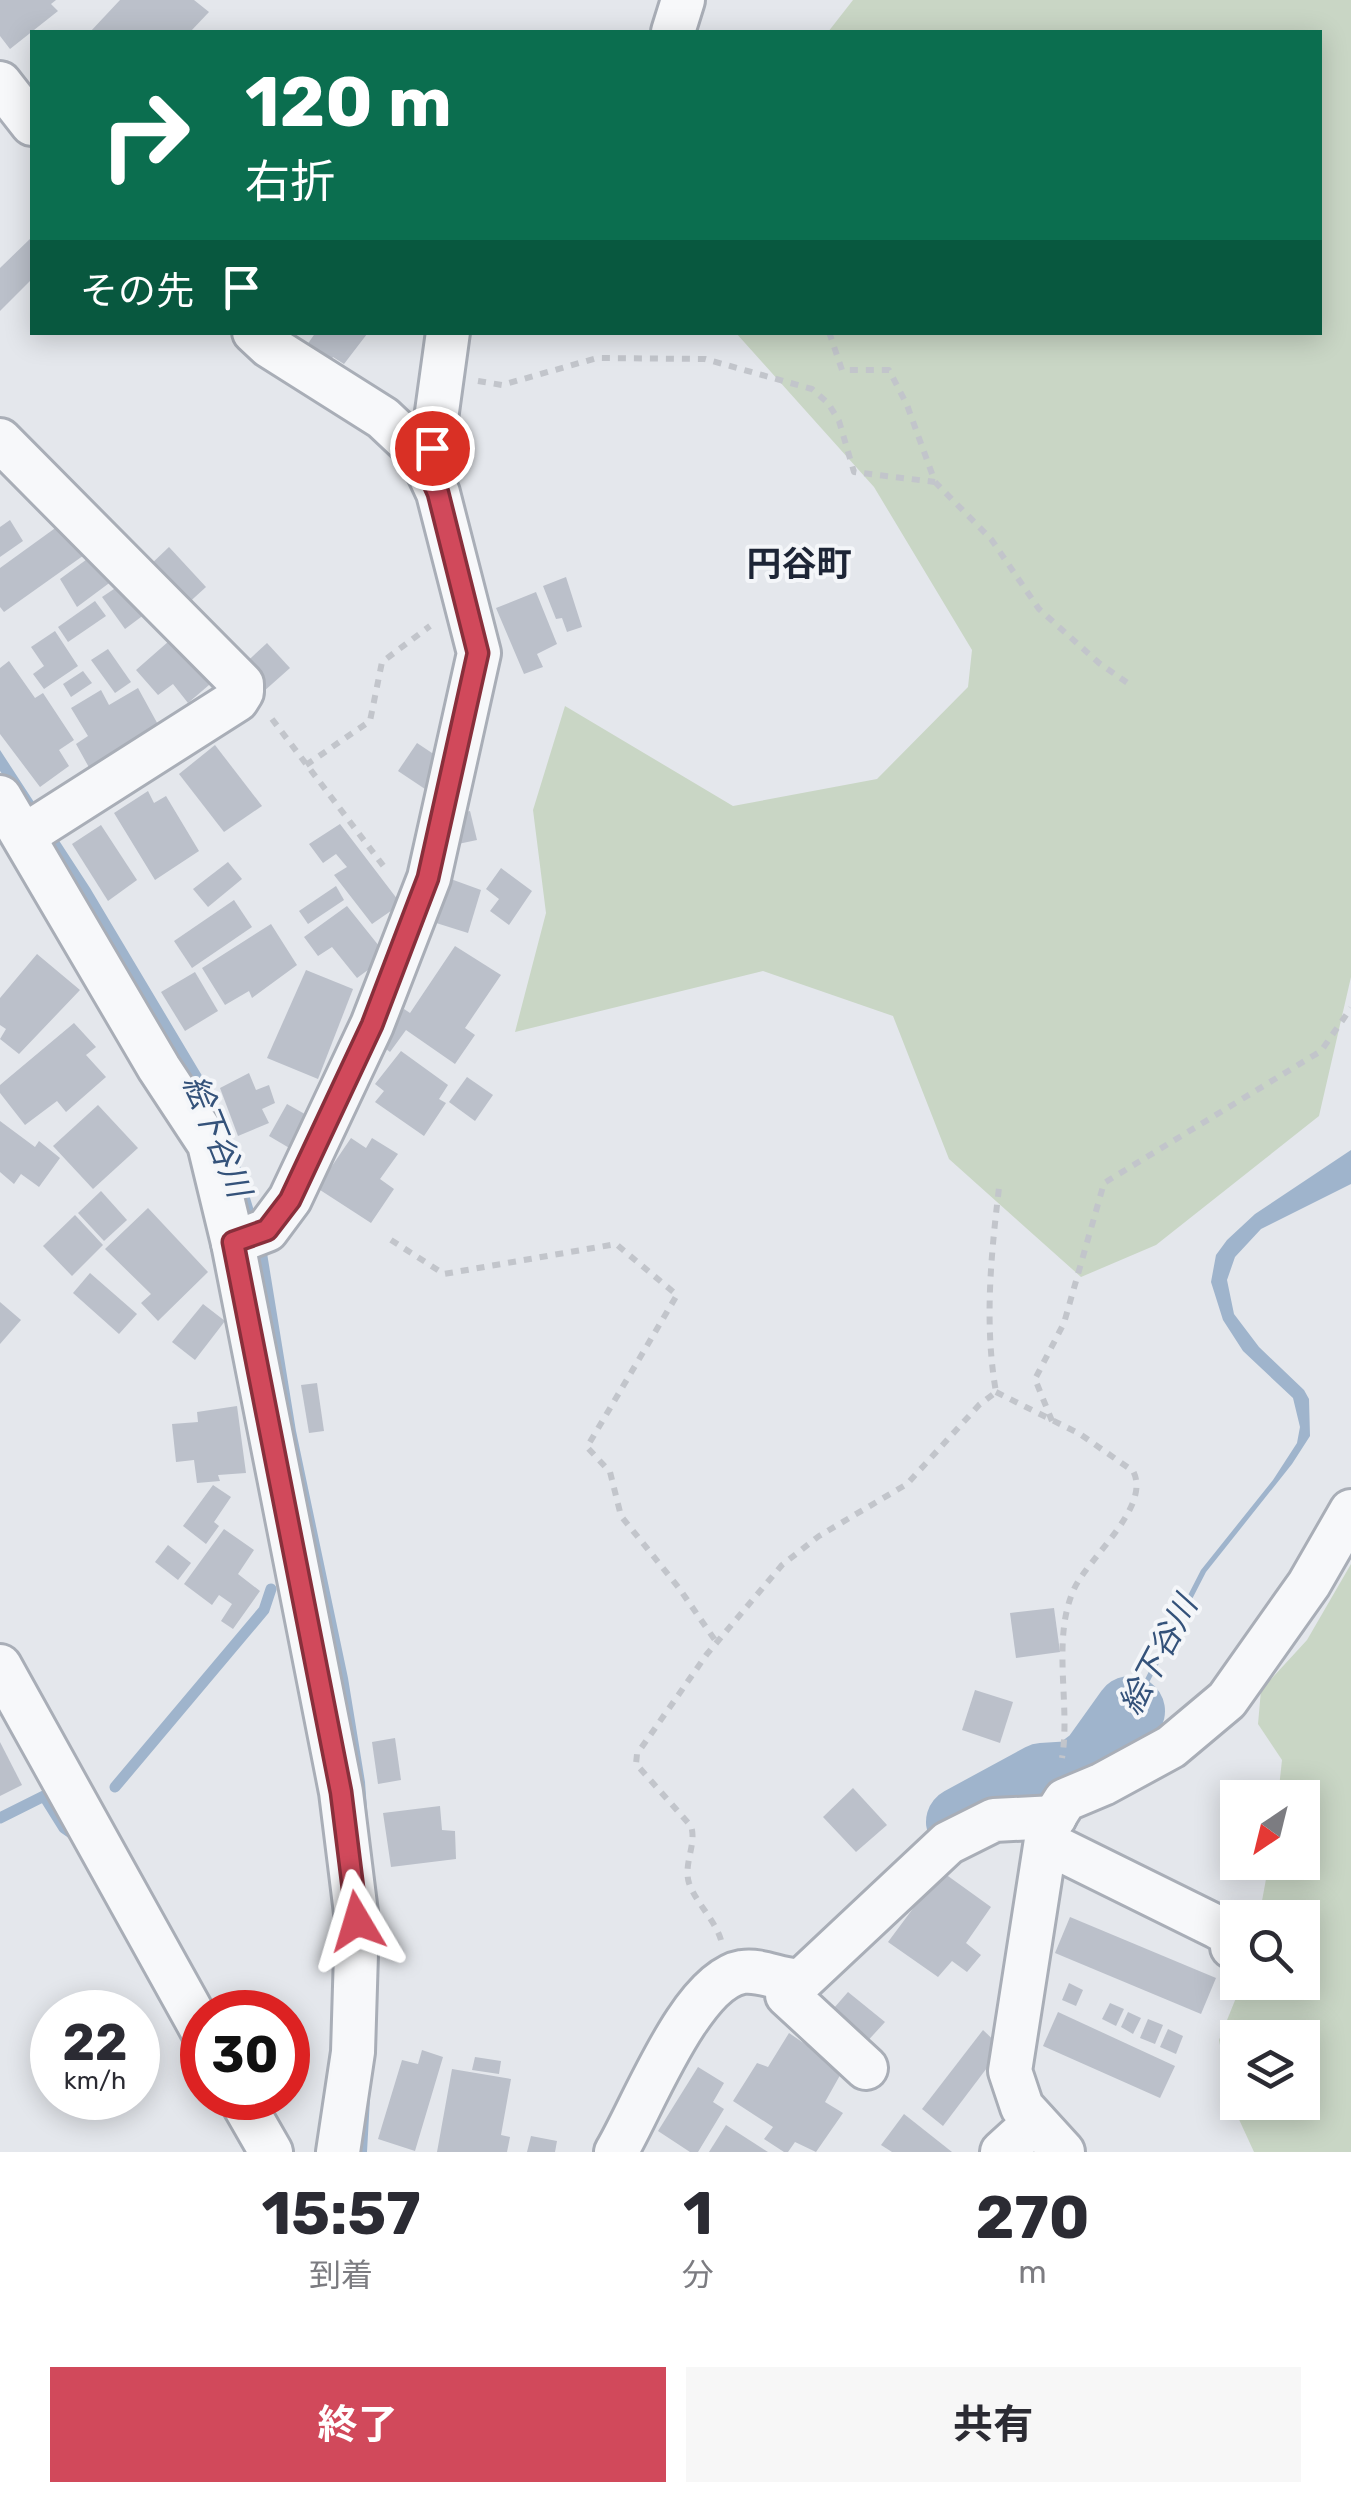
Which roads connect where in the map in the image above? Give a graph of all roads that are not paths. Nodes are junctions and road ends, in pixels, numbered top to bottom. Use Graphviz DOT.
graph roads {
  1 [pos="683,0"];
  2 [pos="674,30"];
  3 [pos="0,82"];
  4 [pos="30,121"];
  5 [pos="257,335"];
  6 [pos="448,335"];
  7 [pos="0,440"];
  8 [pos="426,466"];
  9 [pos="0,797"];
  10 [pos="24,835"];
  11 [pos="233,1242"];
  12 [pos="1351,1511"];
  13 [pos="0,1666"];
  14 [pos="1053,1825"];
  15 [pos="1220,1928"];
  16 [pos="788,1981"];
  17 [pos="180,1990"];
  18 [pos="866,2068"];
  19 [pos="252,2120"];
  20 [pos="1049,2137"];
  21 [pos="270,2152"];
  22 [pos="338,2152"];
  23 [pos="616,2152"];
  24 [pos="1002,2152"];
  1 -- 2 [label="street"];
  3 -- 4 [label="street"];
  5 -- 8 [label="street"];
  6 -- 8 [label="street"];
  7 -- 10 [label="street"];
  8 -- 11 [label="street"];
  9 -- 10 [label="street"];
  10 -- 11 [label="street"];
  11 -- 22 [label="street"];
  12 -- 14 [label="street"];
  13 -- 17 [label="street"];
  14 -- 15 [label="street"];
  14 -- 16 [label="street"];
  14 -- 20 [label="street"];
  16 -- 18 [label="street"];
  16 -- 23 [label="street"];
  19 -- 21 [label="street"];
  20 -- 24 [label="street"];
}
